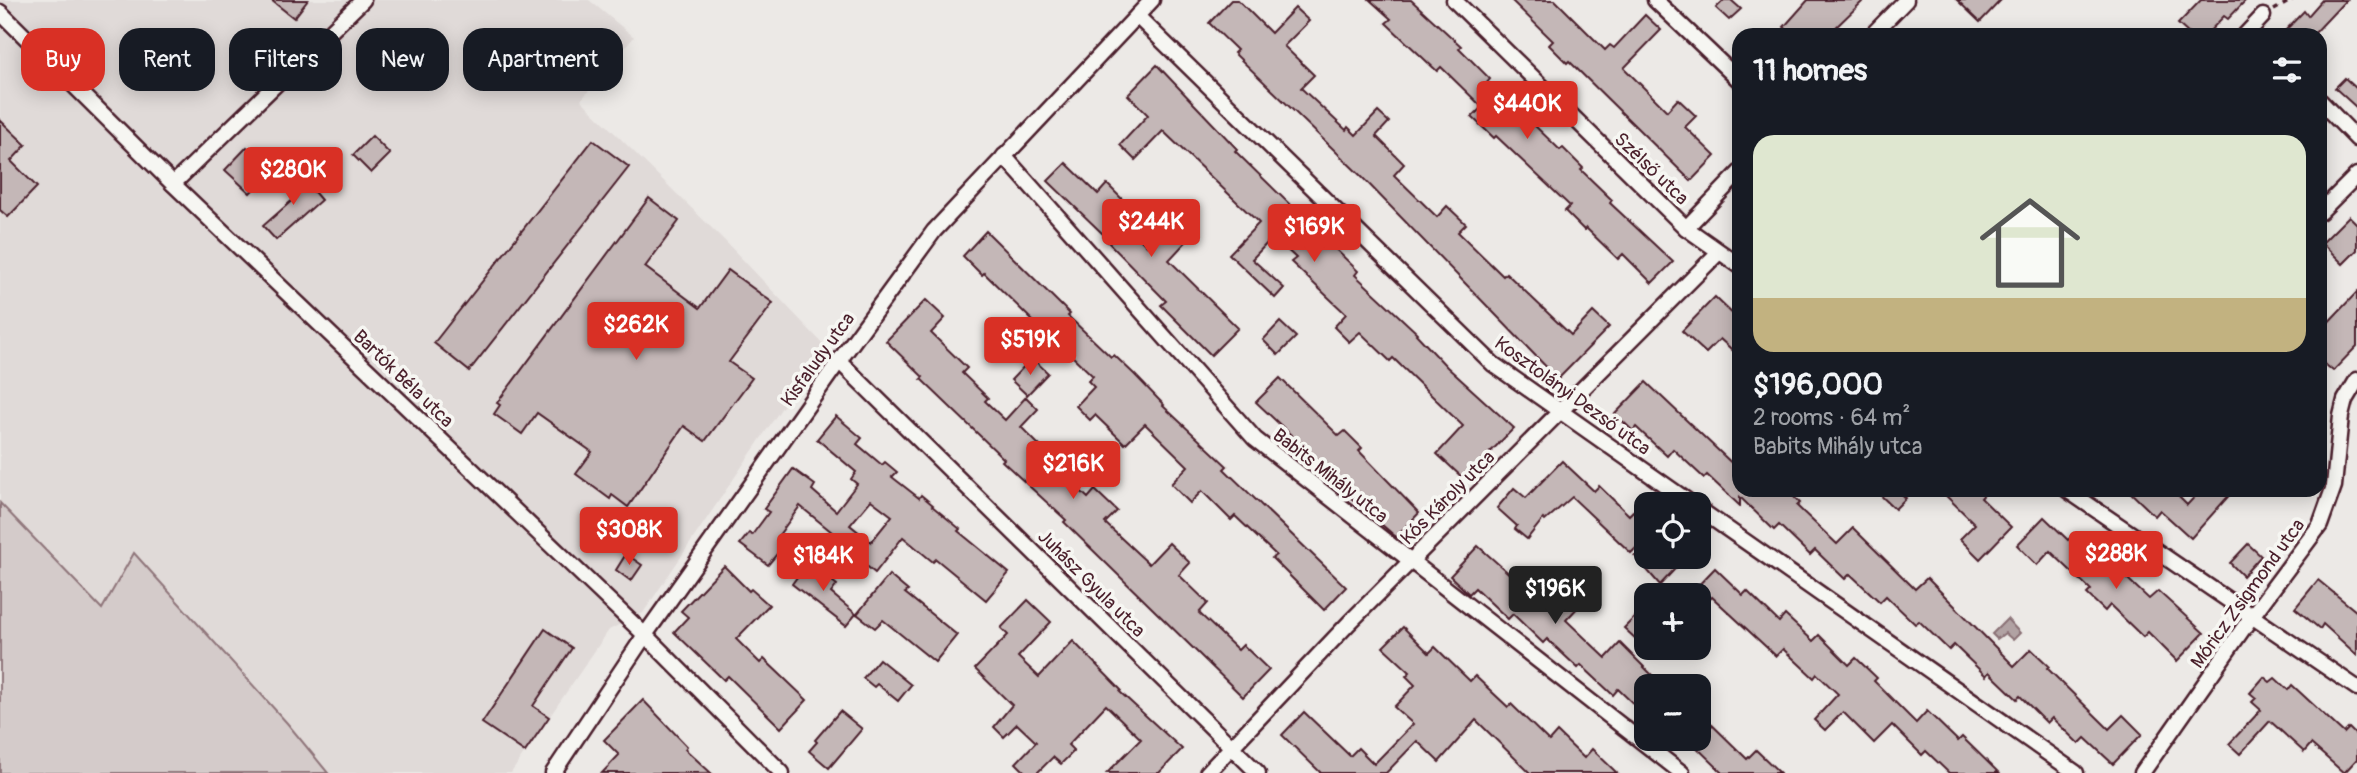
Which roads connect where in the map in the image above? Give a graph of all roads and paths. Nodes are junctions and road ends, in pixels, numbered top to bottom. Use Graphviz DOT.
graph roads {
  1 [pos="363,0"];
  2 [pos="1152,0"];
  3 [pos="1454,0"];
  4 [pos="1655,0"];
  5 [pos="1906,0"];
  6 [pos="0,12"];
  7 [pos="1137,16"];
  8 [pos="2263,16"];
  9 [pos="1879,28"];
  10 [pos="2254,28"];
  11 [pos="1732,73"];
  12 [pos="2327,108"];
  13 [pos="2357,139"];
  14 [pos="1004,156"];
  15 [pos="2357,175"];
  16 [pos="1732,180"];
  17 [pos="173,184"];
  18 [pos="2327,205"];
  19 [pos="1686,228"];
  20 [pos="1719,252"];
  21 [pos="1732,261"];
  22 [pos="839,361"];
  23 [pos="2357,380"];
  24 [pos="1559,410"];
  25 [pos="1675,492"];
  26 [pos="2077,497"];
  27 [pos="1711,517"];
  28 [pos="1410,562"];
  29 [pos="2252,616"];
  30 [pos="645,635"];
  31 [pos="2357,688"];
  32 [pos="1231,747"];
  33 [pos="553,773"];
  34 [pos="782,773"];
  35 [pos="1207,773"];
  36 [pos="1258,773"];
  37 [pos="1682,773"];
  38 [pos="2076,773"];
  39 [pos="2142,773"];
  1 -- 17 [label="street"];
  2 -- 7 [label="street, Kisfaludy utca"];
  3 -- 19 [label="street, Szélső utca"];
  4 -- 11 [label="street"];
  5 -- 9 [label="street"];
  6 -- 17 [label="street, Bartók Béla utca"];
  7 -- 14 [label="street, Kisfaludy utca"];
  7 -- 24 [label="street, Kosztolányi Dezső utca"];
  8 -- 10 [label="street"];
  12 -- 13 [label="street"];
  14 -- 22 [label="street, Kisfaludy utca"];
  14 -- 28 [label="street, Babits Mihály utca"];
  15 -- 18 [label="street"];
  16 -- 19 [label="street"];
  17 -- 30 [label="street, Bartók Béla utca"];
  19 -- 20 [label="street, Szélső utca"];
  20 -- 21 [label="street, Szélső utca"];
  20 -- 24 [label="street, Kós Károly utca"];
  22 -- 30 [label="street, Kisfaludy utca"];
  22 -- 32 [label="street, Juhász Gyula utca"];
  23 -- 29 [label="street, Móricz Zsigmond utca"];
  24 -- 25 [label="street, Kosztolányi Dezső utca"];
  24 -- 28 [label="street, Kós Károly utca"];
  26 -- 29 [label="street"];
  27 -- 38 [label="street"];
  28 -- 32 [label="street, Kós Károly utca"];
  28 -- 37 [label="street, Babits Mihály utca"];
  29 -- 31 [label="street"];
  29 -- 39 [label="street, Móricz Zsigmond utca"];
  30 -- 33 [label="street, Kisfaludy utca"];
  30 -- 34 [label="street, Bartók Béla utca"];
  32 -- 35 [label="street, Kós Károly utca"];
  32 -- 36 [label="street, Juhász Gyula utca"];
}
